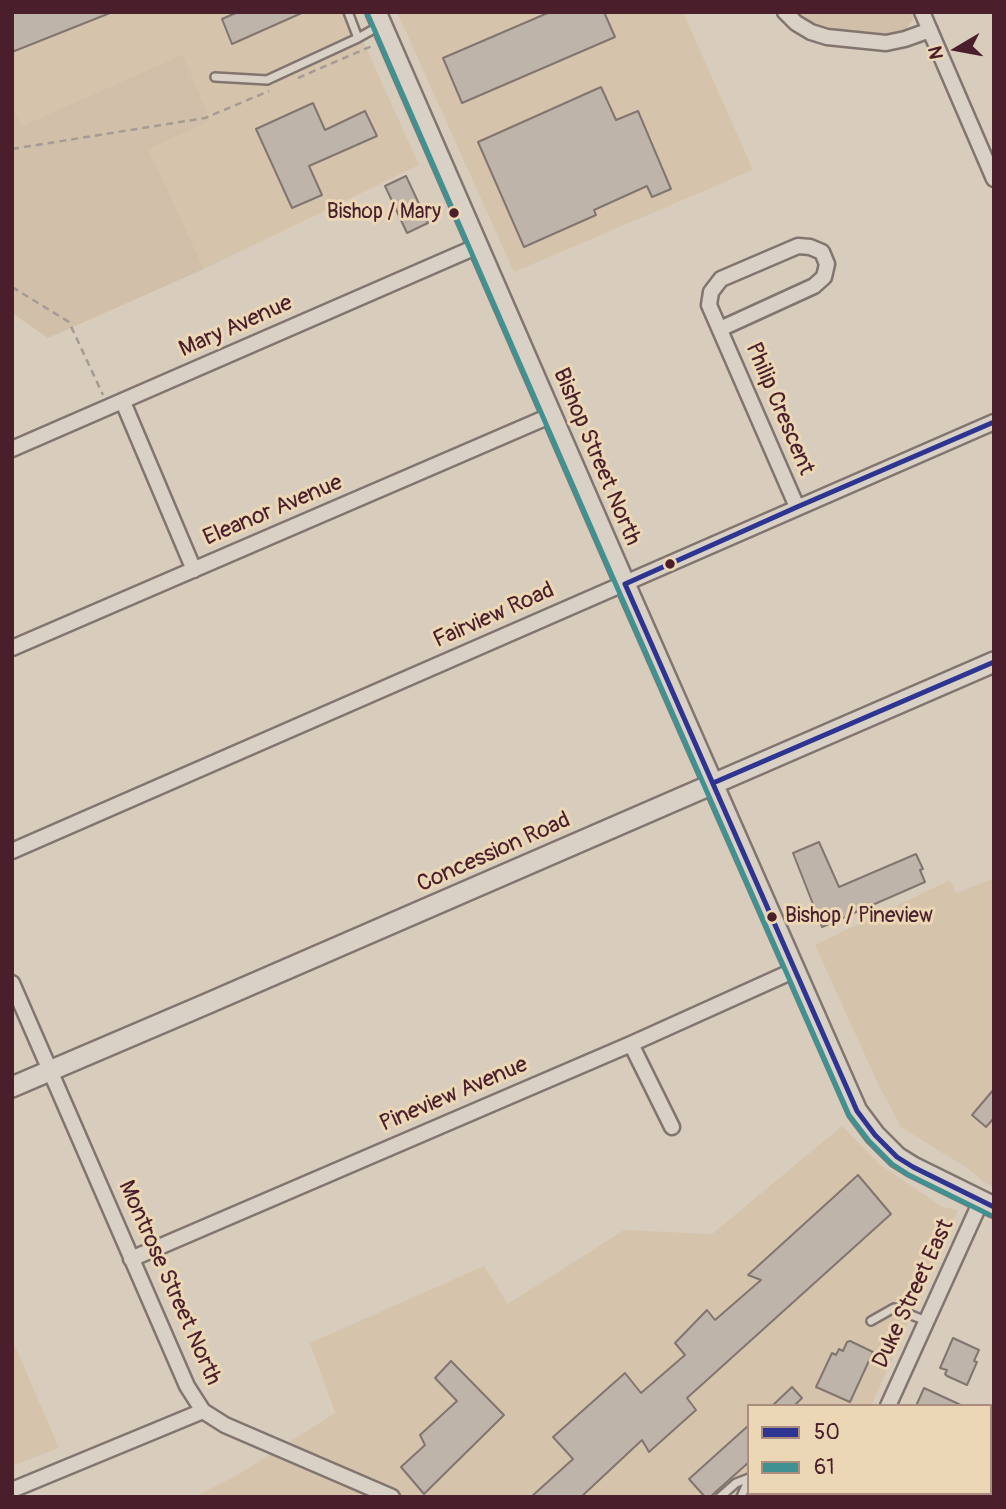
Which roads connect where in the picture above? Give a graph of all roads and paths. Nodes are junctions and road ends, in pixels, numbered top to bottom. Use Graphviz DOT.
graph roads {
  1 [pos="348,12"];
  2 [pos="785,12"];
  3 [pos="922,12"];
  4 [pos="378,19"];
  5 [pos="930,30"];
  6 [pos="358,38"];
  7 [pos="215,77"];
  8 [pos="205,118"];
  9 [pos="12,149"];
  10 [pos="994,178"];
  11 [pos="478,246"];
  12 [pos="12,286"];
  13 [pos="720,329"];
  14 [pos="123,402"];
  15 [pos="109,408"];
  16 [pos="552,415"];
  17 [pos="994,422"];
  18 [pos="12,449"];
  19 [pos="797,507"];
  20 [pos="194,570"];
  21 [pos="625,584"];
  22 [pos="12,648"];
  23 [pos="994,662"];
  24 [pos="713,783"];
  25 [pos="12,851"];
  26 [pos="795,970"];
  27 [pos="12,983"];
  28 [pos="631,1044"];
  29 [pos="50,1070"];
  30 [pos="12,1087"];
  31 [pos="671,1127"];
  32 [pos="987,1204"];
  33 [pos="131,1259"];
  34 [pos="870,1321"];
  35 [pos="926,1321"];
  36 [pos="889,1404"];
  37 [pos="203,1411"];
  38 [pos="747,1479"];
  39 [pos="12,1490"];
  40 [pos="392,1497"];
  41 [pos="720,1497"];
  1 -- 6 [label="lane"];
  2 -- 5 [label="street"];
  3 -- 5 [label="street"];
  4 -- 6 [label="lane"];
  4 -- 11 [label="main road, Bishop Street North"];
  5 -- 10 [label="street"];
  6 -- 7 [label="lane"];
  8 -- 9 [label="path"];
  11 -- 14 [label="street, Mary Avenue"];
  11 -- 16 [label="main road, Bishop Street North"];
  12 -- 15 [label="path"];
  13 -- 13 [label="street, Philip Crescent"];
  13 -- 19 [label="street, Philip Crescent"];
  14 -- 15 [label="street, Mary Avenue"];
  14 -- 20 [label="street"];
  15 -- 18 [label="street, Mary Avenue"];
  16 -- 20 [label="street, Eleanor Avenue"];
  16 -- 21 [label="main road, Bishop Street North"];
  17 -- 19 [label="street, Fairview Road"];
  19 -- 21 [label="street, Fairview Road"];
  20 -- 22 [label="street, Eleanor Avenue"];
  21 -- 24 [label="main road, Bishop Street North"];
  21 -- 25 [label="street, Fairview Road"];
  23 -- 24 [label="main road, Concession Road"];
  24 -- 26 [label="main road, Bishop Street North"];
  24 -- 29 [label="main road, Concession Road"];
  26 -- 28 [label="street, Pineview Avenue"];
  26 -- 32 [label="main road, Bishop Street North"];
  27 -- 29 [label="street, Montrose Street North"];
  28 -- 31 [label="street"];
  28 -- 33 [label="street, Pineview Avenue"];
  29 -- 30 [label="main road, Concession Road"];
  29 -- 33 [label="street, Montrose Street North"];
  32 -- 35 [label="street, Duke Street East"];
  33 -- 37 [label="street, Montrose Street North"];
  34 -- 35 [label="lane"];
  35 -- 36 [label="street, Duke Street East"];
  37 -- 39 [label="street"];
  37 -- 40 [label="street, Montrose Street North"];
  38 -- 41 [label="lane"];
}
